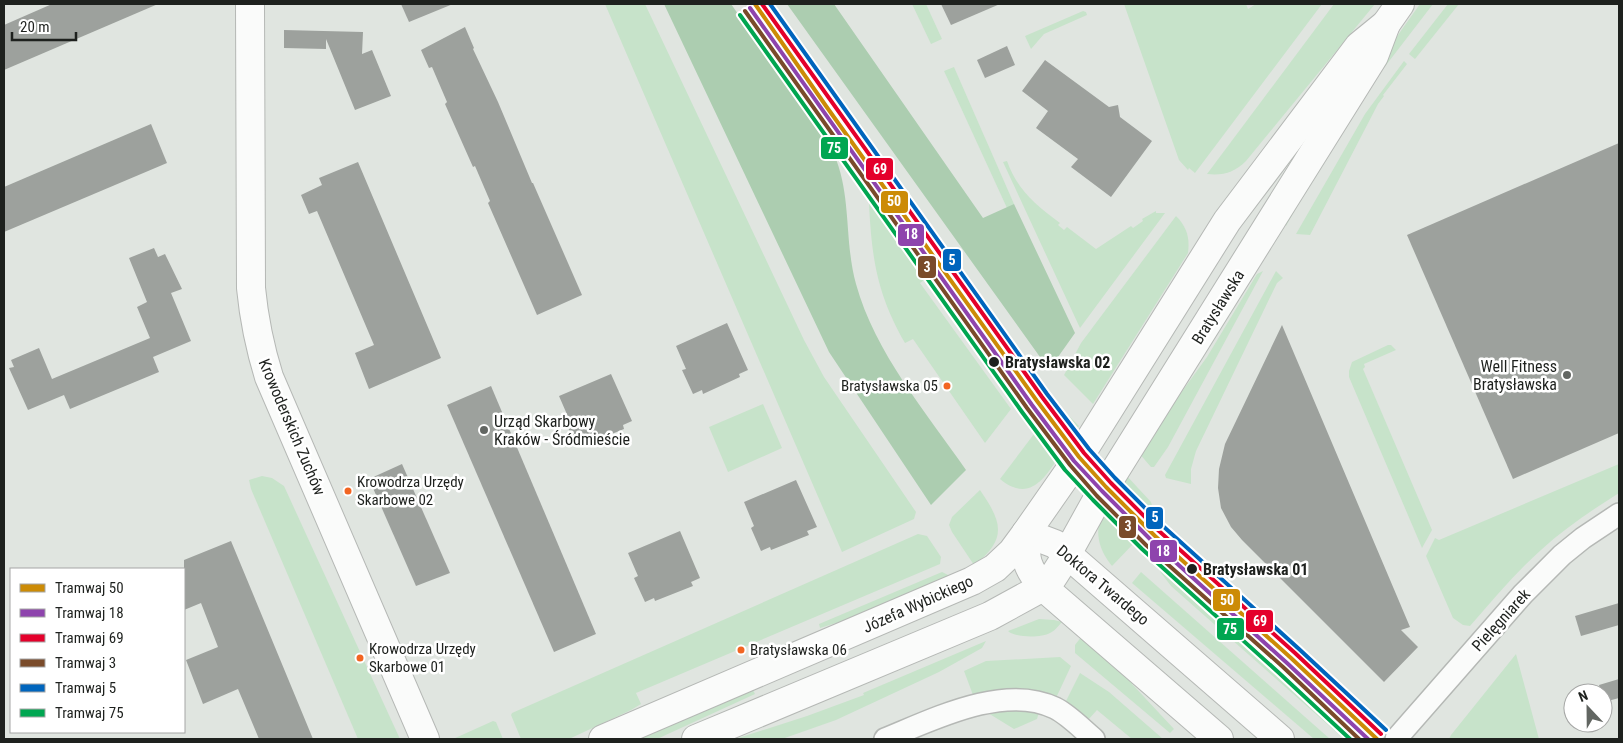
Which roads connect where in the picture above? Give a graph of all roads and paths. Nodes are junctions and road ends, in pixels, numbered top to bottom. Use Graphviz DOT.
graph roads {
  1 [pos="250,4"];
  2 [pos="1393,14"];
  3 [pos="1619,514"];
  4 [pos="1026,533"];
  5 [pos="1067,554"];
  6 [pos="1043,587"];
  7 [pos="426,739"];
  8 [pos="603,739"];
  9 [pos="696,739"];
  10 [pos="885,739"];
  11 [pos="1094,739"];
  12 [pos="1219,739"];
  13 [pos="1280,739"];
  14 [pos="1396,739"];
  1 -- 7 [label="street, Krowoderskich Zuchów"];
  2 -- 4 [label="street, Bratysławska"];
  2 -- 5 [label="street, Bratysławska"];
  3 -- 14 [label="street, Pielęgniarek"];
  4 -- 5 [label="street, Doktora Twardego"];
  4 -- 6 [label="street"];
  4 -- 8 [label="street, Józefa Wybickiego"];
  5 -- 6 [label="street, Bratysławska"];
  5 -- 13 [label="street, Doktora Twardego"];
  6 -- 9 [label="street"];
  6 -- 12 [label="street"];
  10 -- 11 [label="street"];
}
